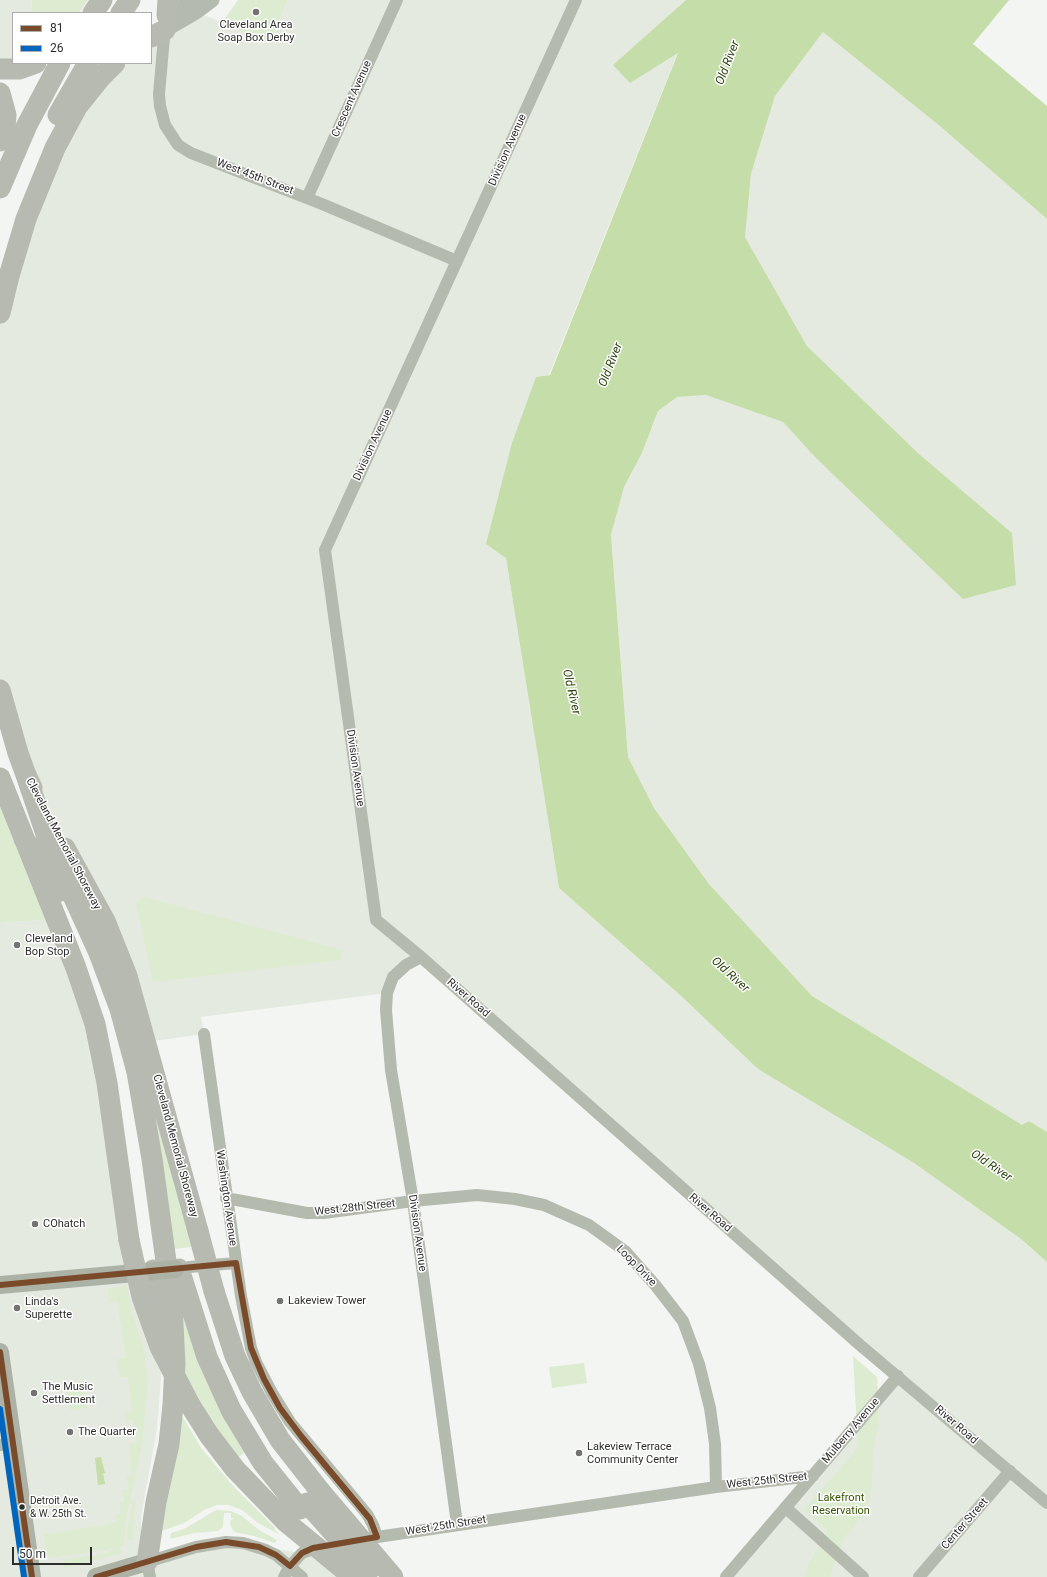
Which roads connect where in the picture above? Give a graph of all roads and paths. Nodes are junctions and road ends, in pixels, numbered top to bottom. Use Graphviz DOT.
graph roads {
  1 [pos="88,0"];
  2 [pos="102,0"];
  3 [pos="130,0"];
  4 [pos="195,0"];
  5 [pos="212,0"];
  6 [pos="397,0"];
  7 [pos="576,0"];
  8 [pos="80,12"];
  9 [pos="94,12"];
  10 [pos="122,12"];
  11 [pos="163,21"];
  12 [pos="33,64"];
  13 [pos="59,64"];
  14 [pos="87,64"];
  15 [pos="115,64"];
  16 [pos="0,70"];
  17 [pos="0,93"];
  18 [pos="0,141"];
  19 [pos="0,188"];
  20 [pos="307,198"];
  21 [pos="457,261"];
  22 [pos="0,264"];
  23 [pos="0,313"];
  24 [pos="0,690"];
  25 [pos="26,775"];
  26 [pos="0,778"];
  27 [pos="24,838"];
  28 [pos="376,920"];
  29 [pos="421,957"];
  30 [pos="204,1034"];
  31 [pos="226,1198"];
  32 [pos="413,1201"];
  33 [pos="236,1263"];
  34 [pos="181,1268"];
  35 [pos="0,1285"];
  36 [pos="0,1352"];
  37 [pos="898,1376"];
  38 [pos="6,1445"];
  39 [pos="1010,1471"];
  40 [pos="813,1476"];
  41 [pos="716,1487"];
  42 [pos="1047,1503"];
  43 [pos="303,1506"];
  44 [pos="786,1508"];
  45 [pos="457,1524"];
  46 [pos="377,1537"];
  47 [pos="148,1570"];
  48 [pos="287,1572"];
  49 [pos="32,1577"];
  50 [pos="96,1577"];
  51 [pos="302,1577"];
  52 [pos="352,1577"];
  53 [pos="360,1577"];
  54 [pos="380,1577"];
  55 [pos="392,1577"];
  56 [pos="726,1577"];
  57 [pos="863,1577"];
  58 [pos="919,1577"];
  1 -- 8 [label="highway"];
  2 -- 9 [label="highway"];
  3 -- 10 [label="highway"];
  4 -- 11 [label="street"];
  5 -- 11 [label="street"];
  6 -- 20 [label="street, Crescent Avenue"];
  7 -- 21 [label="street, Division Avenue"];
  11 -- 20 [label="street, West 45th Street"];
  12 -- 16 [label="highway"];
  13 -- 19 [label="highway"];
  14 -- 22 [label="highway"];
  15 -- 23 [label="highway"];
  17 -- 18 [label="highway"];
  20 -- 21 [label="street, West 45th Street"];
  21 -- 28 [label="street, Division Avenue"];
  24 -- 25 [label="highway, Cleveland Memorial Shoreway"];
  25 -- 43 [label="highway, Cleveland Memorial Shoreway, bridge"];
  25 -- 47 [label="highway"];
  26 -- 27 [label="highway, Cleveland Memorial Shoreway"];
  27 -- 43 [label="highway, Cleveland Memorial Shoreway, bridge"];
  27 -- 47 [label="highway"];
  28 -- 29 [label="street, River Road"];
  29 -- 32 [label="street, Division Avenue"];
  29 -- 37 [label="street, River Road"];
  30 -- 31 [label="street, Washington Avenue"];
  31 -- 32 [label="street, West 28th Street"];
  31 -- 33 [label="street, Washington Avenue"];
  32 -- 41 [label="street, Loop Drive"];
  32 -- 45 [label="street, Division Avenue"];
  33 -- 34 [label="street"];
  33 -- 46 [label="street, Washington Avenue"];
  34 -- 35 [label="main road, bridge"];
  34 -- 43 [label="highway"];
  36 -- 38 [label="main road"];
  37 -- 39 [label="street, River Road"];
  37 -- 40 [label="street, Mulberry Avenue"];
  38 -- 49 [label="main road"];
  39 -- 42 [label="street, River Road"];
  39 -- 58 [label="street, Center Street"];
  40 -- 41 [label="street, West 25th Street"];
  40 -- 44 [label="street, Mulberry Avenue"];
  41 -- 45 [label="street, West 25th Street"];
  43 -- 52 [label="highway, Cleveland Memorial Shoreway, bridge"];
  43 -- 53 [label="highway"];
  43 -- 54 [label="highway, bridge"];
  43 -- 55 [label="highway, Cleveland Memorial Shoreway, bridge"];
  44 -- 56 [label="street, Mulberry Avenue"];
  44 -- 57 [label="street"];
  45 -- 46 [label="street, West 25th Street"];
  46 -- 48 [label="street, West 25th Street"];
  47 -- 48 [label="street"];
  47 -- 50 [label="main road"];
  48 -- 51 [label="street"];
}
